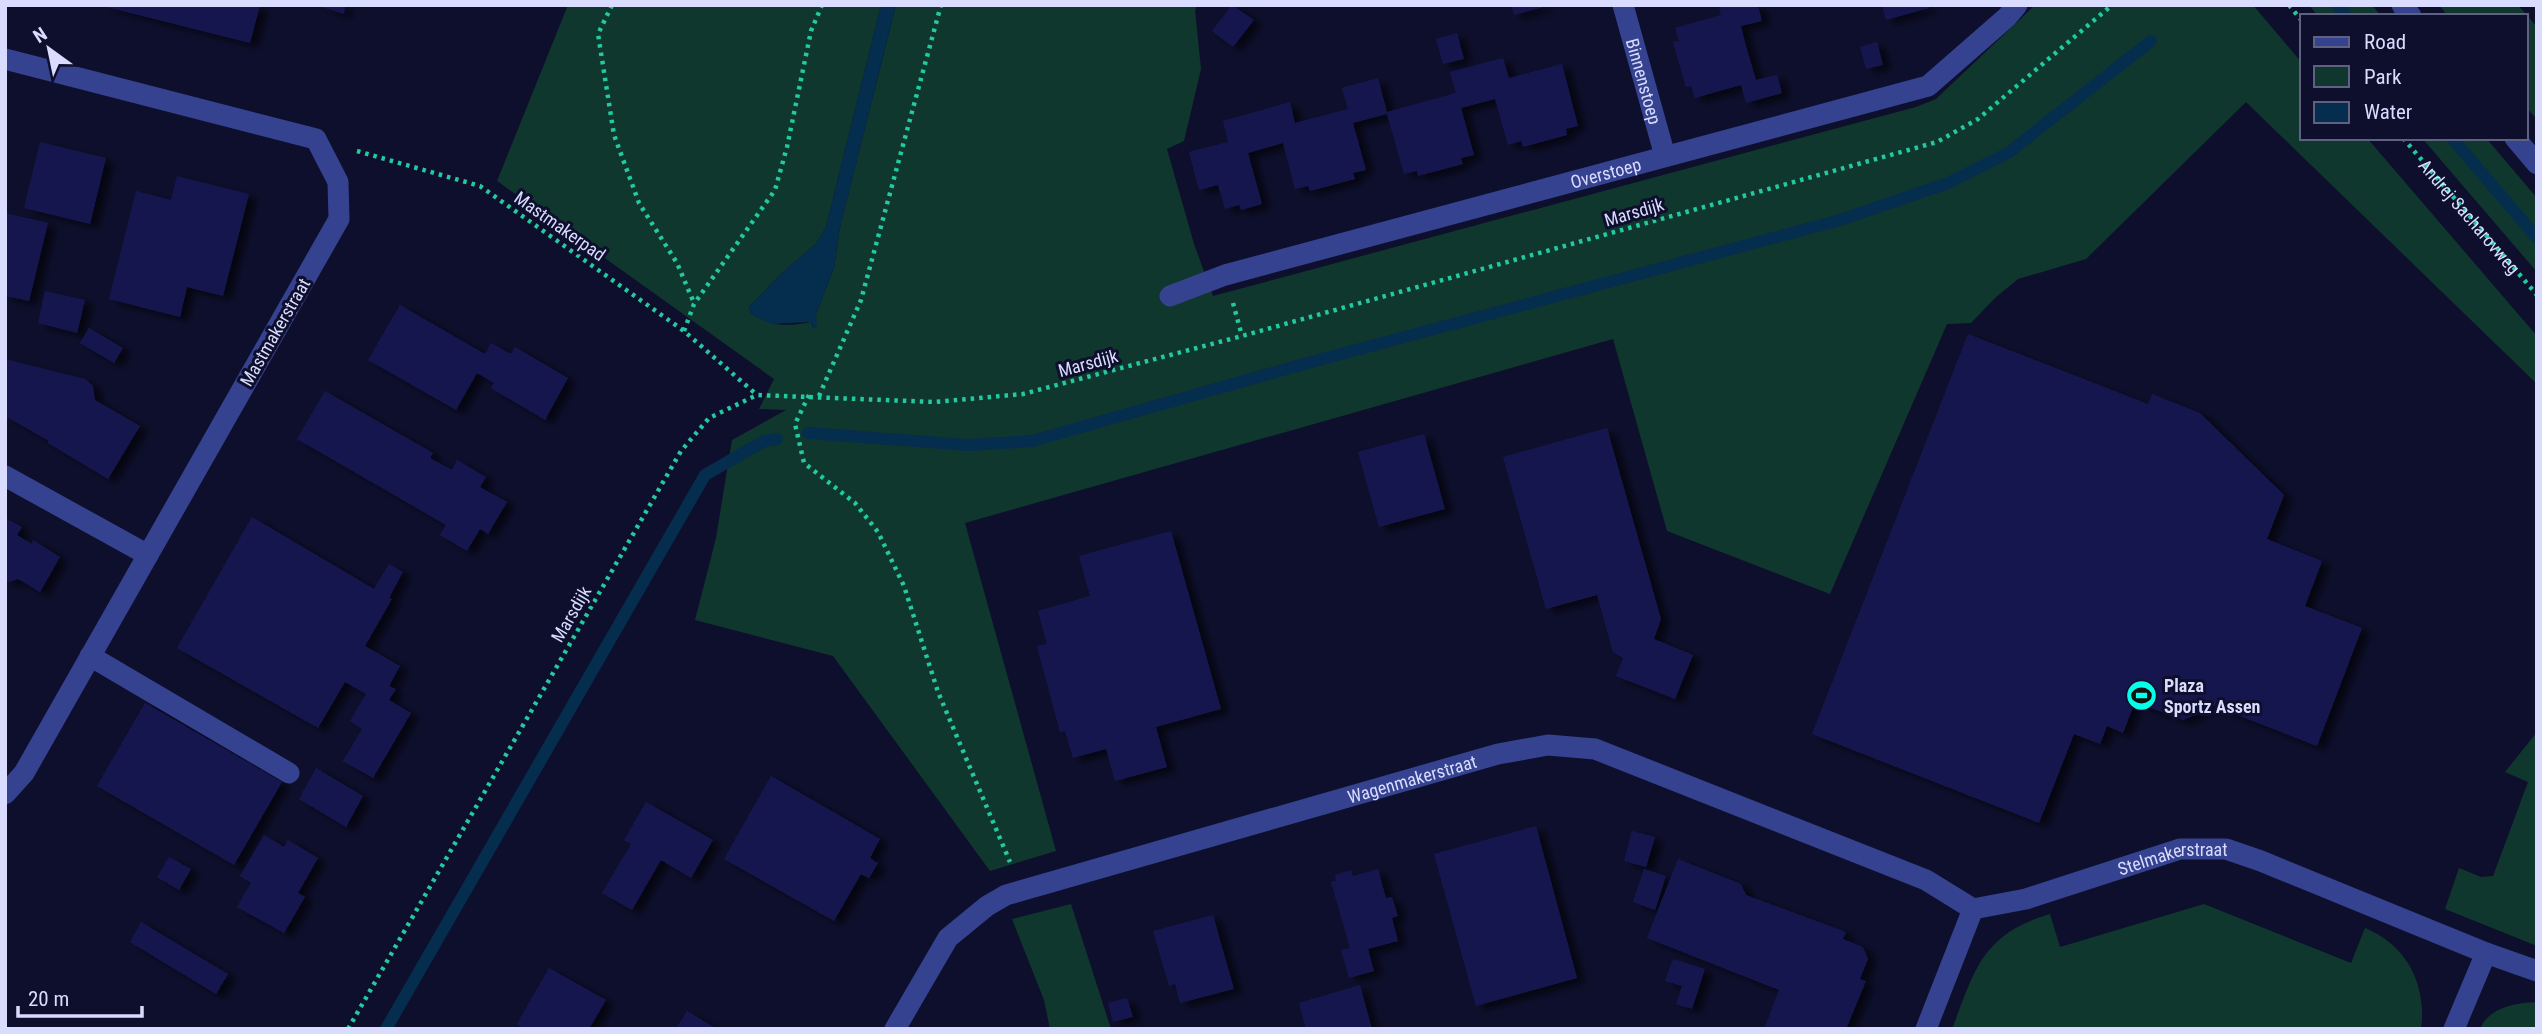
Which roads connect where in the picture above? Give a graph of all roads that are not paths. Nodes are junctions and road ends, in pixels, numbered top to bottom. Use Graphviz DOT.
graph roads {
  1 [pos="1623,5"];
  2 [pos="2017,5"];
  3 [pos="5,59"];
  4 [pos="2517,140"];
  5 [pos="1665,156"];
  6 [pos="2537,164"];
  7 [pos="1170,296"];
  8 [pos="5,476"];
  9 [pos="148,555"];
  10 [pos="90,656"];
  11 [pos="289,773"];
  12 [pos="5,794"];
  13 [pos="1973,909"];
  14 [pos="2486,953"];
  15 [pos="2537,971"];
  16 [pos="895,1029"];
  17 [pos="1926,1029"];
  18 [pos="2454,1029"];
  1 -- 5 [label="street, Binnenstoep"];
  2 -- 5 [label="street, Overstoep"];
  3 -- 9 [label="street, Mastmakerstraat"];
  4 -- 6 [label="street"];
  5 -- 7 [label="street, Overstoep"];
  8 -- 9 [label="street"];
  9 -- 10 [label="street, Mastmakerstraat"];
  10 -- 11 [label="street"];
  10 -- 12 [label="street, Mastmakerstraat"];
  13 -- 14 [label="street, Stelmakerstraat"];
  13 -- 16 [label="street, Wagenmakerstraat"];
  13 -- 17 [label="street"];
  14 -- 15 [label="street, Stelmakerstraat"];
  14 -- 18 [label="street"];
}
